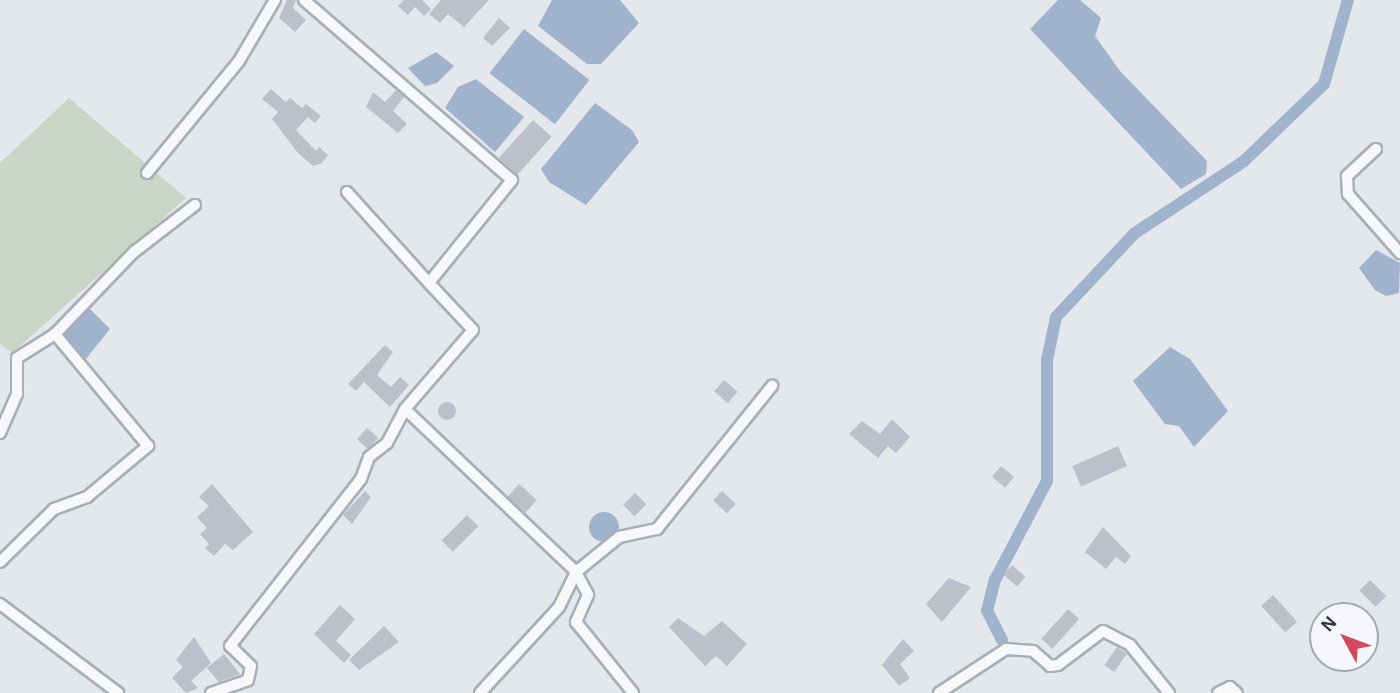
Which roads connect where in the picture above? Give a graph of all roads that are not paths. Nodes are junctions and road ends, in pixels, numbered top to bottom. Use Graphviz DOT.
graph roads {
  1 [pos="275,0"];
  2 [pos="304,0"];
  3 [pos="1376,149"];
  4 [pos="147,173"];
  5 [pos="347,192"];
  6 [pos="195,205"];
  7 [pos="1400,253"];
  8 [pos="429,283"];
  9 [pos="55,334"];
  10 [pos="772,386"];
  11 [pos="405,408"];
  12 [pos="0,433"];
  13 [pos="0,562"];
  14 [pos="576,572"];
  15 [pos="0,604"];
  16 [pos="115,692"];
  17 [pos="211,693"];
  18 [pos="480,693"];
  19 [pos="633,693"];
  20 [pos="939,693"];
  21 [pos="1169,693"];
  22 [pos="1218,693"];
  23 [pos="1237,693"];
  1 -- 4 [label="street"];
  2 -- 8 [label="street"];
  3 -- 7 [label="street"];
  5 -- 8 [label="street"];
  6 -- 9 [label="street"];
  8 -- 11 [label="street"];
  9 -- 12 [label="street"];
  9 -- 13 [label="street"];
  10 -- 14 [label="street"];
  11 -- 14 [label="street"];
  11 -- 17 [label="street"];
  14 -- 18 [label="street"];
  14 -- 19 [label="street"];
  15 -- 16 [label="street"];
  20 -- 21 [label="street"];
  22 -- 23 [label="street"];
}
